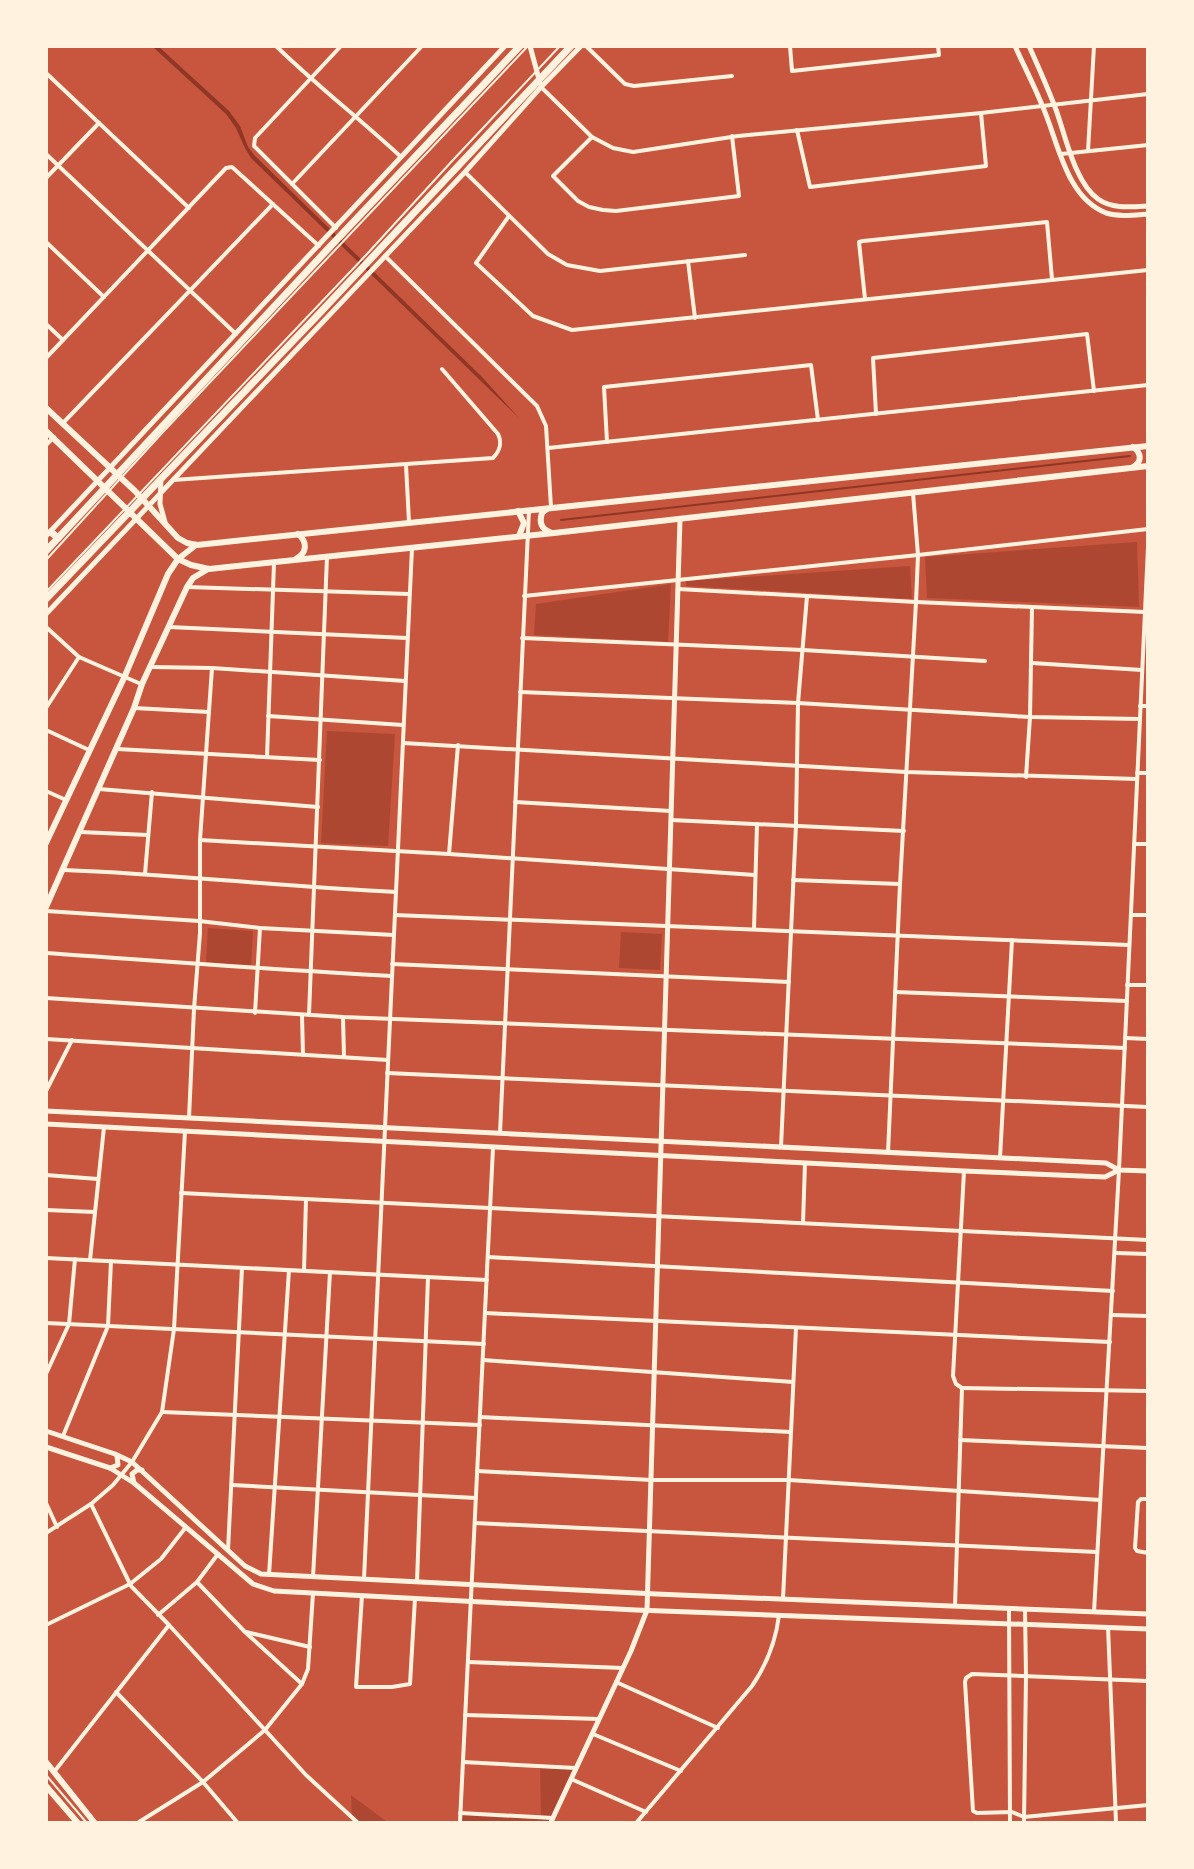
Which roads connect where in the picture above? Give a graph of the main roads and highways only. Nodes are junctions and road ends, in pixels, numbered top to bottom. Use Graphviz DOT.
graph roads {
  1 [pos="520,46"];
  2 [pos="571,46"];
  3 [pos="563,48"];
  4 [pos="46,408"];
  5 [pos="46,430"];
  6 [pos="1148,446"];
  7 [pos="1133,447"];
  8 [pos="1148,466"];
  9 [pos="1132,468"];
  10 [pos="119,476"];
  11 [pos="108,489"];
  12 [pos="140,496"];
  13 [pos="551,507"];
  14 [pos="128,509"];
  15 [pos="518,511"];
  16 [pos="554,533"];
  17 [pos="49,534"];
  18 [pos="297,534"];
  19 [pos="519,536"];
  20 [pos="58,538"];
  21 [pos="197,545"];
  22 [pos="46,551"];
  23 [pos="178,558"];
  24 [pos="295,560"];
  25 [pos="209,569"];
  26 [pos="46,599"];
  27 [pos="46,843"];
  28 [pos="46,906"];
  29 [pos="46,1762"];
  30 [pos="46,1786"];
  31 [pos="77,1822"];
  32 [pos="94,1822"];
  1 -- 10 [label="highway"];
  2 -- 3 [label="highway"];
  3 -- 12 [label="highway"];
  4 -- 10 [label="main road"];
  5 -- 11 [label="main road"];
  6 -- 7 [label="main road"];
  7 -- 9 [label="main road"];
  7 -- 13 [label="main road"];
  8 -- 9 [label="main road"];
  9 -- 16 [label="main road"];
  10 -- 11 [label="highway"];
  10 -- 12 [label="main road"];
  11 -- 14 [label="main road"];
  11 -- 20 [label="highway"];
  12 -- 14 [label="highway"];
  12 -- 21 [label="main road"];
  13 -- 15 [label="main road"];
  13 -- 16 [label="main road"];
  14 -- 23 [label="main road"];
  14 -- 26 [label="highway"];
  15 -- 18 [label="main road"];
  15 -- 19 [label="main road"];
  16 -- 19 [label="main road"];
  17 -- 20 [label="highway"];
  18 -- 21 [label="main road"];
  18 -- 24 [label="main road"];
  19 -- 24 [label="main road"];
  20 -- 22 [label="highway"];
  21 -- 23 [label="main road"];
  23 -- 25 [label="main road"];
  23 -- 27 [label="main road"];
  24 -- 25 [label="main road"];
  25 -- 28 [label="main road"];
  29 -- 32 [label="main road"];
  30 -- 31 [label="main road"];
}
